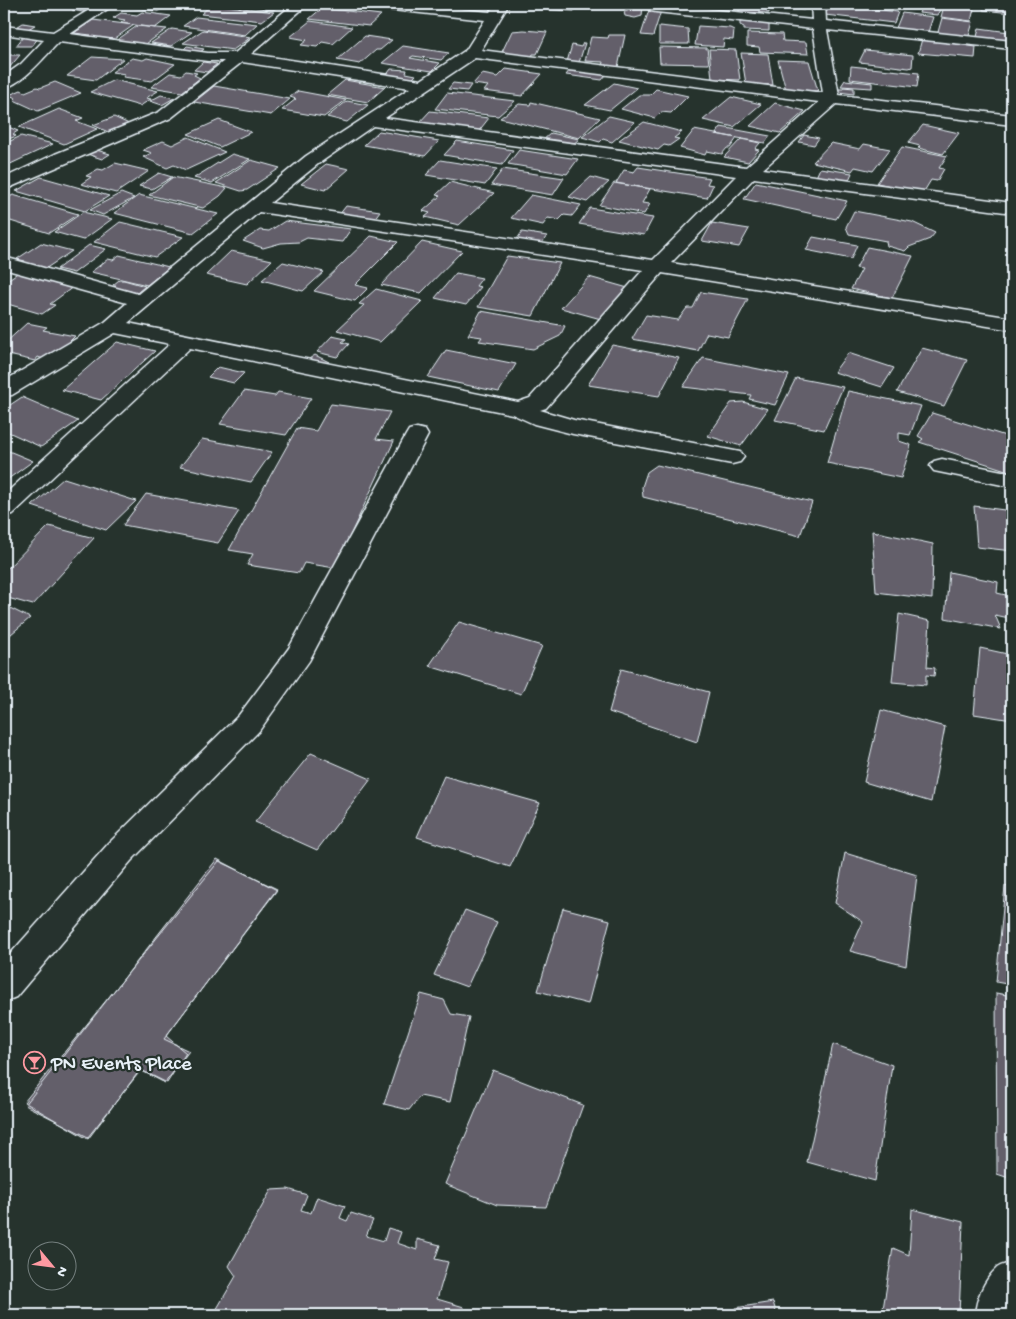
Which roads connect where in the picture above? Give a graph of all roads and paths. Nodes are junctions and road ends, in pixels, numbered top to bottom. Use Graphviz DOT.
graph roads {
  1 [pos="108,4"];
  2 [pos="301,4"];
  3 [pos="374,4"];
  4 [pos="650,4"];
  5 [pos="818,4"];
  6 [pos="498,10"];
  7 [pos="819,24"];
  8 [pos="4,30"];
  9 [pos="54,38"];
  10 [pos="1012,45"];
  11 [pos="472,53"];
  12 [pos="239,58"];
  13 [pos="4,83"];
  14 [pos="423,85"];
  15 [pos="832,99"];
  16 [pos="1012,120"];
  17 [pos="370,121"];
  18 [pos="751,171"];
  19 [pos="4,185"];
  20 [pos="255,206"];
  21 [pos="1012,208"];
  22 [pos="4,263"];
  23 [pos="658,266"];
  24 [pos="141,302"];
  25 [pos="1012,324"];
  26 [pos="112,326"];
  27 [pos="184,342"];
  28 [pos="4,390"];
  29 [pos="518,408"];
  30 [pos="417,435"];
  31 [pos="732,457"];
  32 [pos="942,466"];
  33 [pos="1012,480"];
  34 [pos="4,508"];
  35 [pos="4,986"];
  36 [pos="1012,1282"];
  37 [pos="996,1315"];
  1 -- 9 [label="street"];
  2 -- 12 [label="street"];
  3 -- 6 [label="street"];
  4 -- 7 [label="street"];
  5 -- 7 [label="street"];
  6 -- 11 [label="street"];
  7 -- 10 [label="street"];
  7 -- 15 [label="street"];
  8 -- 9 [label="street"];
  9 -- 12 [label="street"];
  9 -- 13 [label="street"];
  11 -- 14 [label="street"];
  11 -- 15 [label="street"];
  12 -- 14 [label="street"];
  12 -- 19 [label="street"];
  14 -- 17 [label="street"];
  15 -- 16 [label="street"];
  15 -- 18 [label="street"];
  17 -- 18 [label="street"];
  17 -- 20 [label="street"];
  18 -- 21 [label="street"];
  18 -- 23 [label="street"];
  20 -- 23 [label="street"];
  20 -- 24 [label="street"];
  22 -- 24 [label="street"];
  23 -- 25 [label="street"];
  23 -- 29 [label="street"];
  24 -- 26 [label="street"];
  26 -- 27 [label="street"];
  26 -- 28 [label="street"];
  27 -- 29 [label="street"];
  27 -- 34 [label="street"];
  29 -- 31 [label="street"];
  30 -- 35 [label="street"];
  32 -- 33 [label="street"];
  36 -- 37 [label="street"];
}
